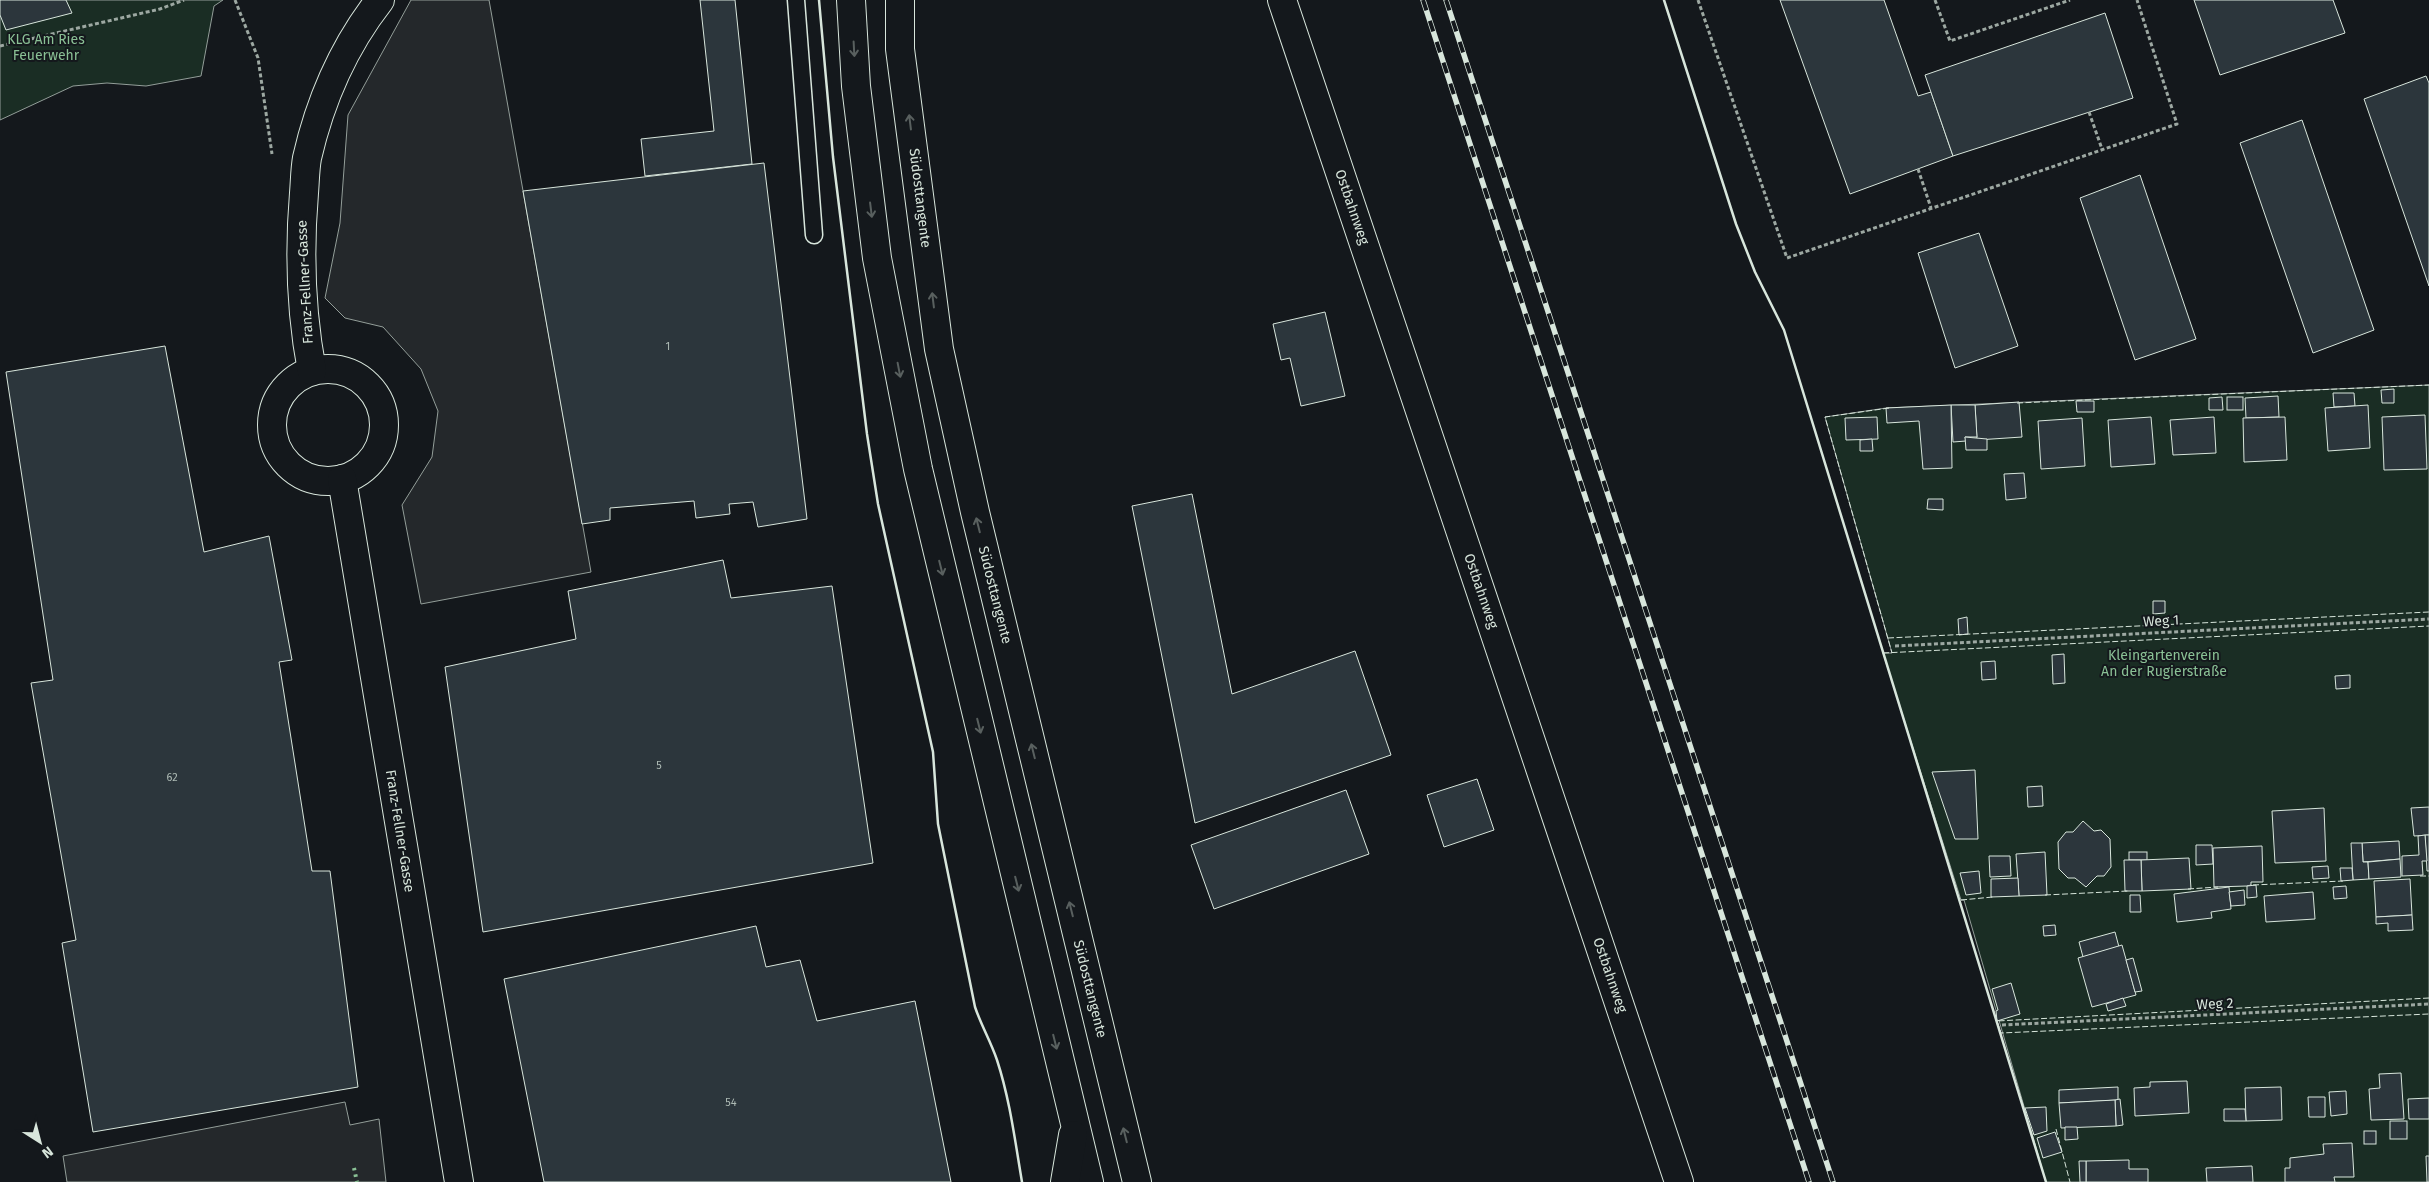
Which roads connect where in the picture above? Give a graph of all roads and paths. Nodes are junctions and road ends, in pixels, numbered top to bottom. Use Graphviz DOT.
graph roads {
  1 [pos="184,0"];
  2 [pos="380,0"];
  3 [pos="796,0"];
  4 [pos="851,0"];
  5 [pos="900,0"];
  6 [pos="1282,0"];
  7 [pos="1698,0"];
  8 [pos="1935,0"];
  9 [pos="2070,0"];
  10 [pos="2137,0"];
  11 [pos="0,46"];
  12 [pos="2089,112"];
  13 [pos="2102,149"];
  14 [pos="1918,169"];
  15 [pos="1931,208"];
  16 [pos="814,235"];
  17 [pos="312,371"];
  18 [pos="342,479"];
  19 [pos="2429,619"];
  20 [pos="1895,646"];
  21 [pos="2429,1004"];
  22 [pos="2002,1025"];
  23 [pos="1075,1124"];
  24 [pos="459,1182"];
  25 [pos="1065,1182"];
  26 [pos="1089,1182"];
  27 [pos="1137,1182"];
  28 [pos="1679,1182"];
  1 -- 11 [label="path"];
  2 -- 17 [label="main road, Franz-Fellner-Gasse"];
  3 -- 16 [label="lane"];
  4 -- 23 [label="main road, one-way"];
  27 -- 5 [label="main road, Südosttangente, one-way"];
  6 -- 28 [label="main road, Ostbahnweg"];
  7 -- 15 [label="path"];
  8 -- 9 [label="path"];
  10 -- 13 [label="path"];
  12 -- 13 [label="path"];
  13 -- 15 [label="path"];
  14 -- 15 [label="path"];
  17 -- 18 [label="main road"];
  17 -- 18 [label="main road"];
  18 -- 24 [label="main road, Franz-Fellner-Gasse"];
  19 -- 20 [label="path, Weg 1"];
  21 -- 22 [label="path, Weg 2"];
  23 -- 25 [label="main road"];
  23 -- 26 [label="main road"];
}
